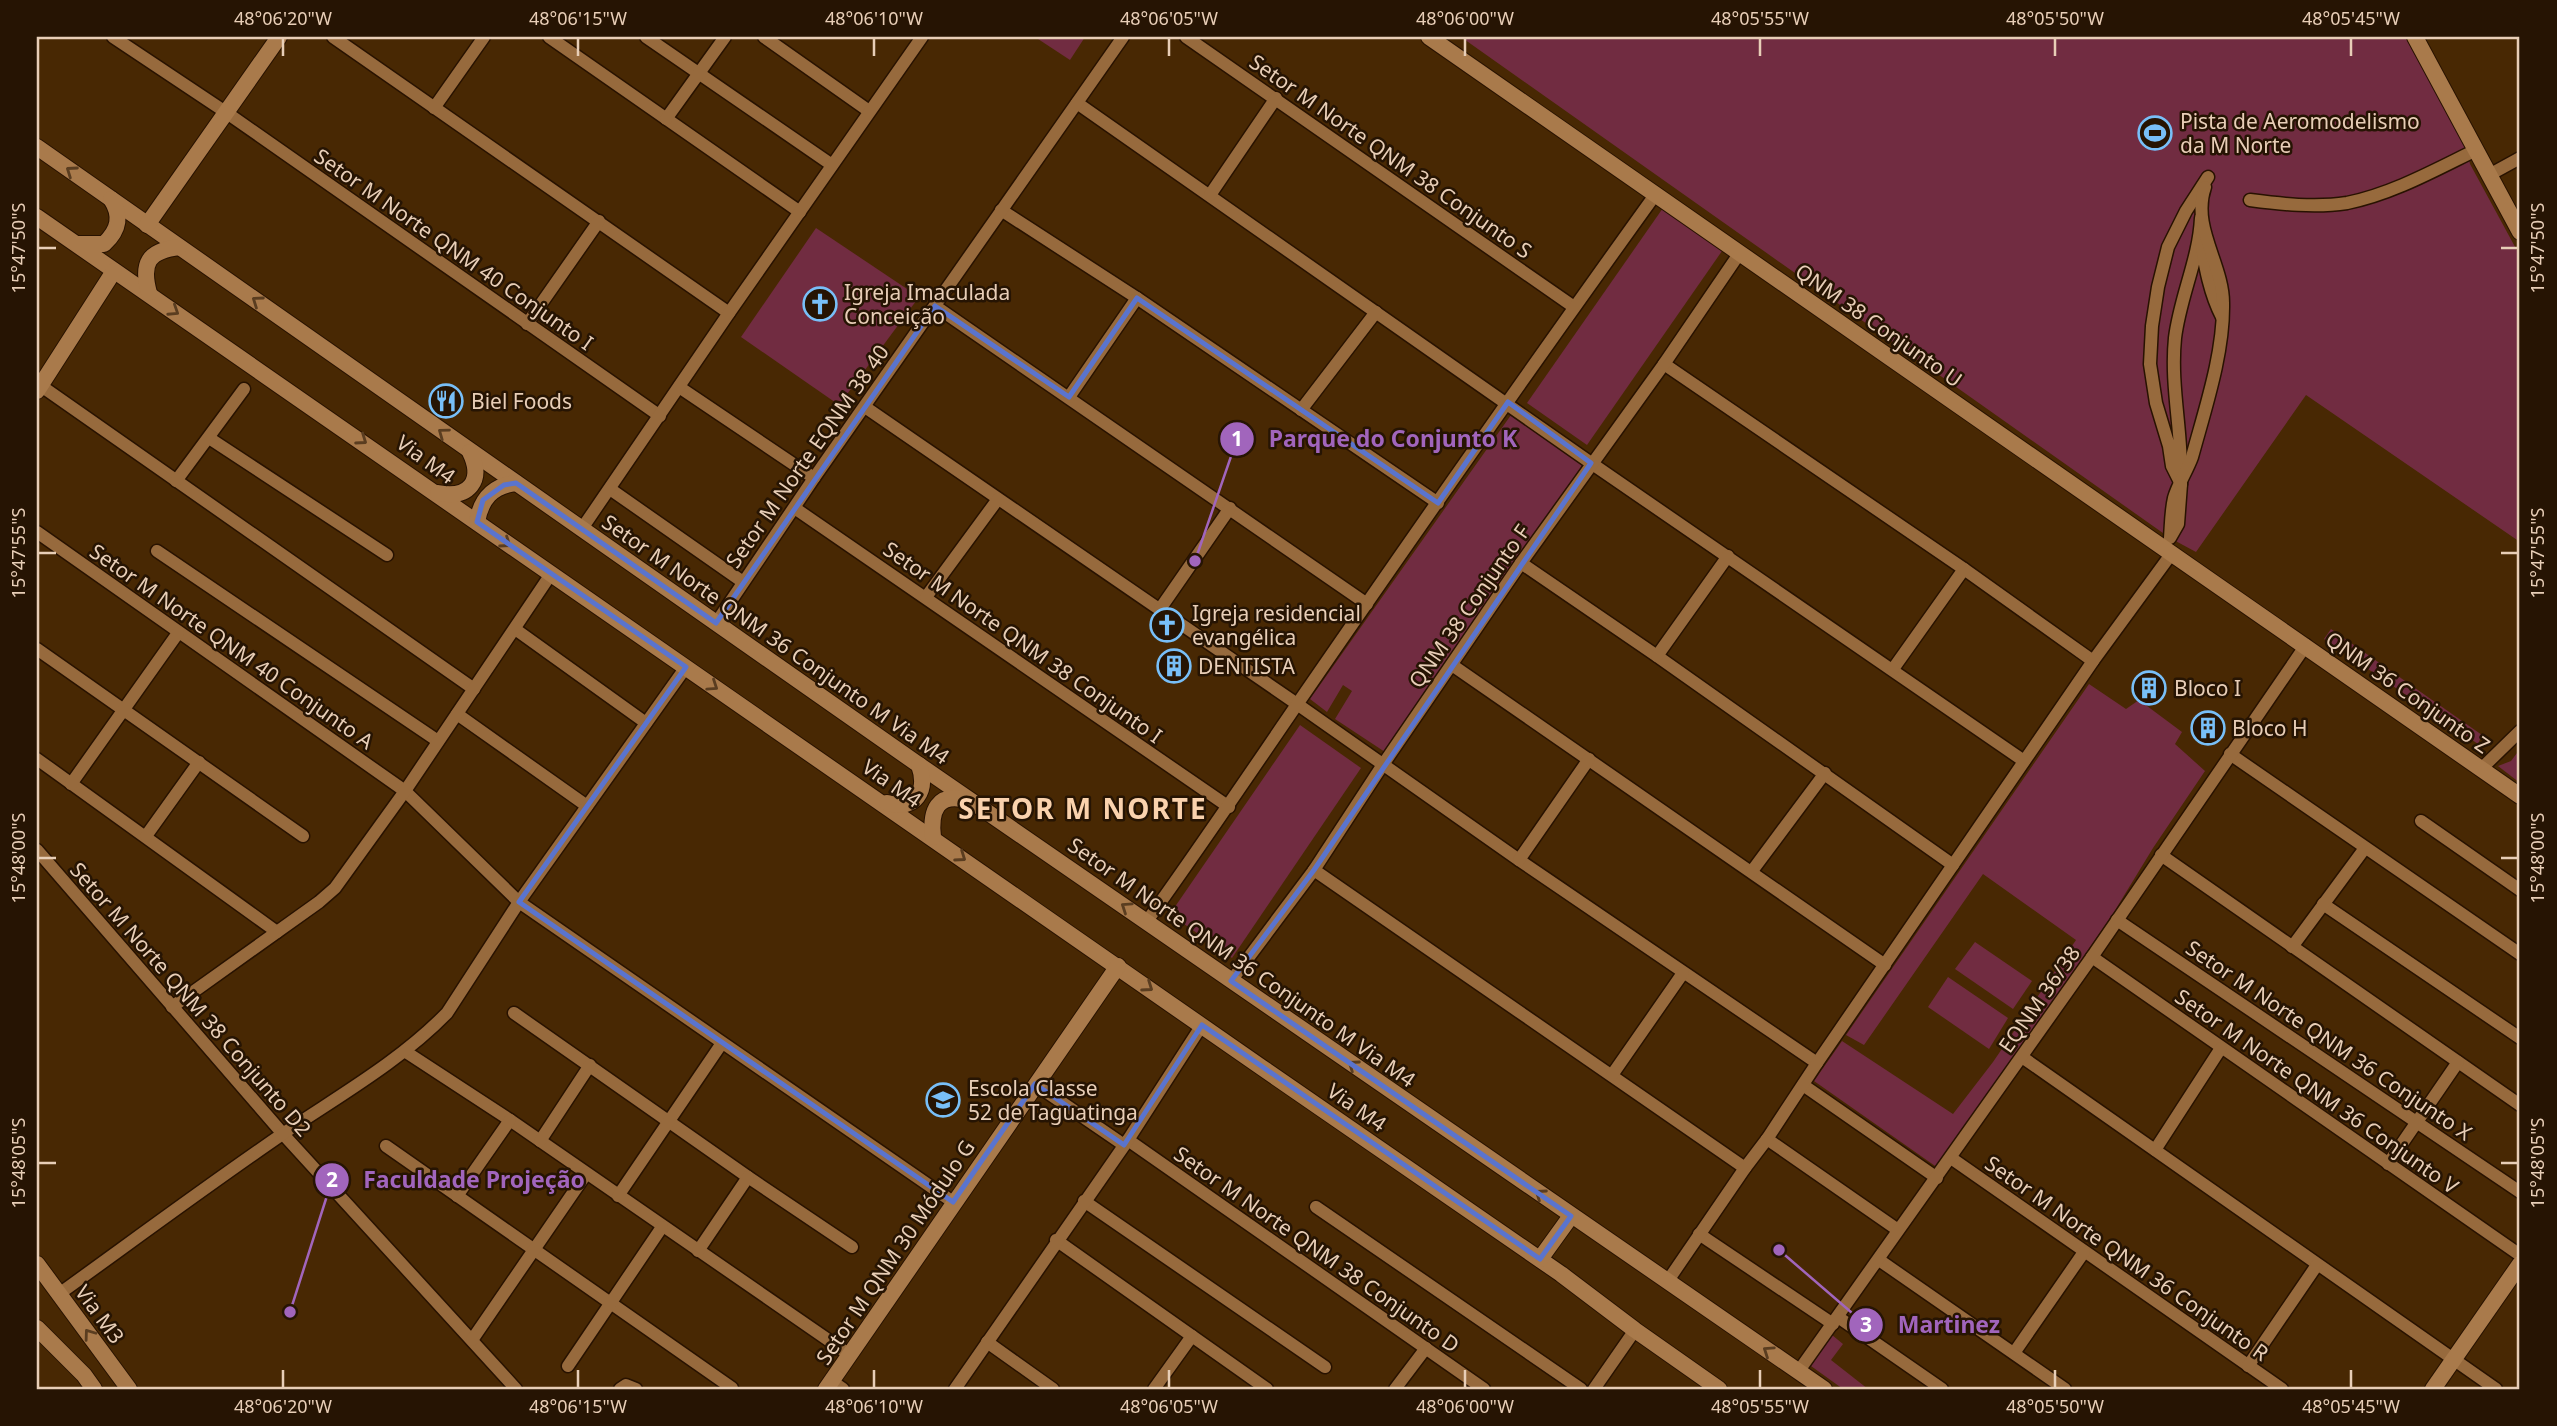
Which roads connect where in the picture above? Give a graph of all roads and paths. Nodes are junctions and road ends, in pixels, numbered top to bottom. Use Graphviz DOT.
graph roads {
  1 [pos="113,37"];
  2 [pos="279,37"];
  3 [pos="333,37"];
  4 [pos="484,37"];
  5 [pos="549,37"];
  6 [pos="646,37"];
  7 [pos="725,37"];
  8 [pos="764,37"];
  9 [pos="922,37"];
  10 [pos="1123,37"];
  11 [pos="1186,37"];
  12 [pos="1429,37"];
  13 [pos="2414,37"];
  14 [pos="699,73"];
  15 [pos="1276,98"];
  16 [pos="1077,103"];
  17 [pos="434,108"];
  18 [pos="869,111"];
  19 [pos="227,113"];
  20 [pos="666,119"];
  21 [pos="37,147"];
  22 [pos="2476,150"];
  23 [pos="2520,158"];
  24 [pos="832,165"];
  25 [pos="2489,175"];
  26 [pos="1209,195"];
  27 [pos="1655,195"];
  28 [pos="111,198"];
  29 [pos="2250,200"];
  30 [pos="1001,210"];
  31 [pos="800,212"];
  32 [pos="37,216"];
  33 [pos="2201,218"];
  34 [pos="599,220"];
  35 [pos="148,225"];
  36 [pos="2520,232"];
  37 [pos="2200,237"];
  38 [pos="78,244"];
  39 [pos="179,247"];
  40 [pos="1739,254"];
  41 [pos="114,271"];
  42 [pos="149,293"];
  43 [pos="1137,298"];
  44 [pos="935,306"];
  45 [pos="1574,307"];
  46 [pos="1376,312"];
  47 [pos="729,313"];
  48 [pos="2223,317"];
  49 [pos="527,324"];
  50 [pos="1664,364"];
  51 [pos="38,387"];
  52 [pos="679,387"];
  53 [pos="244,389"];
  54 [pos="1069,397"];
  55 [pos="1508,402"];
  56 [pos="865,407"];
  57 [pos="1301,410"];
  58 [pos="660,416"];
  59 [pos="208,438"];
  60 [pos="470,452"];
  61 [pos="1591,463"];
  62 [pos="498,472"];
  63 [pos="814,478"];
  64 [pos="176,481"];
  65 [pos="516,483"];
  66 [pos="2180,484"];
  67 [pos="610,489"];
  68 [pos="438,493"];
  69 [pos="998,499"];
  70 [pos="1437,503"];
  71 [pos="1230,508"];
  72 [pos="796,509"];
  73 [pos="477,522"];
  74 [pos="581,530"];
  75 [pos="37,532"];
  76 [pos="157,551"];
  77 [pos="2172,553"];
  78 [pos="387,555"];
  79 [pos="1728,556"];
  80 [pos="1521,563"];
  81 [pos="1964,569"];
  82 [pos="551,574"];
  83 [pos="743,582"];
  84 [pos="926,597"];
  85 [pos="1367,604"];
  86 [pos="1160,609"];
  87 [pos="716,623"];
  88 [pos="515,629"];
  89 [pos="178,633"];
  90 [pos="2306,645"];
  91 [pos="41,652"];
  92 [pos="1657,656"];
  93 [pos="2093,661"];
  94 [pos="1452,665"];
  95 [pos="686,667"];
  96 [pos="37,668"];
  97 [pos="1892,669"];
  98 [pos="474,689"];
  99 [pos="1297,704"];
  100 [pos="125,709"];
  101 [pos="457,714"];
  102 [pos="646,723"];
  103 [pos="2520,731"];
  104 [pos="438,741"];
  105 [pos="2230,754"];
  106 [pos="37,759"];
  107 [pos="1589,759"];
  108 [pos="2024,761"];
  109 [pos="199,762"];
  110 [pos="919,765"];
  111 [pos="1382,766"];
  112 [pos="2482,769"];
  113 [pos="1825,773"];
  114 [pos="71,784"];
  115 [pos="405,791"];
  116 [pos="2520,796"];
  117 [pos="881,801"];
  118 [pos="973,801"];
  119 [pos="587,806"];
  120 [pos="1229,807"];
  121 [pos="2421,821"];
  122 [pos="146,836"];
  123 [pos="303,836"];
  124 [pos="933,837"];
  125 [pos="2365,848"];
  126 [pos="37,849"];
  127 [pos="2161,855"];
  128 [pos="1519,860"];
  129 [pos="1953,865"];
  130 [pos="1314,870"];
  131 [pos="1752,871"];
  132 [pos="2520,890"];
  133 [pos="519,902"];
  134 [pos="2323,904"];
  135 [pos="2117,920"];
  136 [pos="1147,921"];
  137 [pos="277,932"];
  138 [pos="2292,947"];
  139 [pos="2520,954"];
  140 [pos="2092,957"];
  141 [pos="1885,965"];
  142 [pos="1118,966"];
  143 [pos="1684,973"];
  144 [pos="1231,981"];
  145 [pos="172,1007"];
  146 [pos="514,1013"];
  147 [pos="1202,1025"];
  148 [pos="2520,1038"];
  149 [pos="722,1043"];
  150 [pos="2221,1048"];
  151 [pos="406,1052"];
  152 [pos="2022,1057"];
  153 [pos="2458,1062"];
  154 [pos="1817,1063"];
  155 [pos="590,1065"];
  156 [pos="1612,1075"];
  157 [pos="1035,1084"];
  158 [pos="1803,1085"];
  159 [pos="2520,1105"];
  160 [pos="510,1120"];
  161 [pos="668,1121"];
  162 [pos="2417,1122"];
  163 [pos="283,1134"];
  164 [pos="1767,1139"];
  165 [pos="540,1142"];
  166 [pos="1126,1143"];
  167 [pos="386,1146"];
  168 [pos="2155,1150"];
  169 [pos="1951,1158"];
  170 [pos="2388,1164"];
  171 [pos="1745,1168"];
  172 [pos="586,1174"];
  173 [pos="748,1177"];
  174 [pos="1937,1178"];
  175 [pos="2520,1192"];
  176 [pos="457,1196"];
  177 [pos="618,1196"];
  178 [pos="1084,1200"];
  179 [pos="953,1202"];
  180 [pos="1317,1207"];
  181 [pos="1571,1216"];
  182 [pos="662,1227"];
  183 [pos="1898,1230"];
  184 [pos="1699,1234"];
  185 [pos="1056,1240"];
  186 [pos="852,1247"];
  187 [pos="535,1250"];
  188 [pos="698,1251"];
  189 [pos="2084,1252"];
  190 [pos="2520,1255"];
  191 [pos="1540,1259"];
  192 [pos="1879,1260"];
  193 [pos="37,1264"];
  194 [pos="2520,1264"];
  195 [pos="2318,1265"];
  196 [pos="1667,1282"];
  197 [pos="59,1294"];
  198 [pos="611,1303"];
  199 [pos="1835,1320"];
  200 [pos="37,1328"];
  201 [pos="1635,1330"];
  202 [pos="1192,1336"];
  203 [pos="472,1340"];
  204 [pos="988,1342"];
  205 [pos="1426,1348"];
  206 [pos="2014,1353"];
  207 [pos="850,1355"];
  208 [pos="2454,1360"];
  209 [pos="568,1366"];
  210 [pos="2248,1366"];
  211 [pos="1325,1367"];
  212 [pos="1798,1372"];
  213 [pos="834,1387"];
  214 [pos="732,1388"];
  215 [pos="81,1389"];
  216 [pos="94,1389"];
  217 [pos="130,1389"];
  218 [pos="516,1389"];
  219 [pos="620,1389"];
  220 [pos="636,1389"];
  221 [pos="955,1389"];
  222 [pos="1053,1389"];
  223 [pos="1154,1389"];
  224 [pos="1267,1389"];
  225 [pos="1395,1389"];
  226 [pos="1484,1389"];
  227 [pos="1581,1389"];
  228 [pos="1594,1389"];
  229 [pos="1719,1389"];
  230 [pos="1824,1389"];
  231 [pos="1941,1389"];
  232 [pos="2065,1389"];
  233 [pos="2282,1389"];
  234 [pos="2433,1389"];
  235 [pos="2496,1389"];
  1 -- 19 [label="street, Setor M Norte QNM 40 Conjunto I"];
  2 -- 19 [label="main road"];
  3 -- 17 [label="street"];
  4 -- 17 [label="street"];
  5 -- 20 [label="street"];
  6 -- 14 [label="street"];
  7 -- 14 [label="street"];
  8 -- 18 [label="street"];
  9 -- 18 [label="street"];
  10 -- 16 [label="street, Setor M Norte EQNM 38 40"];
  11 -- 15 [label="street, Setor M Norte QNM 38 Conjunto S"];
  12 -- 27 [label="main road, QNM 38 Conjunto U"];
  13 -- 22 [label="main road"];
  14 -- 20 [label="street"];
  14 -- 24 [label="street"];
  15 -- 26 [label="street"];
  15 -- 45 [label="street, Setor M Norte QNM 38 Conjunto S"];
  16 -- 26 [label="street"];
  16 -- 30 [label="street, Setor M Norte EQNM 38 40"];
  17 -- 34 [label="street"];
  18 -- 24 [label="street"];
  19 -- 35 [label="main road"];
  19 -- 49 [label="street, Setor M Norte QNM 40 Conjunto I"];
  20 -- 31 [label="street"];
  28 -- 21 [label="main road, Via M4, one-way"];
  22 -- 25 [label="main road"];
  22 -- 29 [label="street"];
  23 -- 25 [label="street"];
  24 -- 31 [label="street"];
  25 -- 36 [label="main road"];
  26 -- 46 [label="street"];
  27 -- 40 [label="main road, QNM 38 Conjunto U"];
  27 -- 45 [label="street"];
  28 -- 35 [label="main road, Via M4"];
  28 -- 38 [label="main road"];
  30 -- 43 [label="street"];
  30 -- 44 [label="street, Setor M Norte EQNM 38 40"];
  31 -- 47 [label="street"];
  32 -- 38 [label="main road, Via M4"];
  33 -- 37 [label="street"];
  33 -- 48 [label="street"];
  33 -- 66 [label="street"];
  34 -- 47 [label="street"];
  34 -- 49 [label="street"];
  35 -- 39 [label="main road, Via M4"];
  37 -- 48 [label="street"];
  37 -- 66 [label="street"];
  38 -- 41 [label="main road, Via M4"];
  39 -- 42 [label="main road"];
  60 -- 39 [label="main road, Via M4, one-way"];
  40 -- 50 [label="street, QNM 38 Conjunto F"];
  40 -- 77 [label="main road, QNM 38 Conjunto U"];
  41 -- 42 [label="main road, Via M4"];
  41 -- 51 [label="main road"];
  42 -- 68 [label="main road, Via M4, one-way"];
  43 -- 54 [label="street"];
  43 -- 57 [label="street"];
  44 -- 54 [label="street"];
  44 -- 56 [label="street, Setor M Norte EQNM 38 40"];
  45 -- 55 [label="street"];
  46 -- 55 [label="street"];
  46 -- 57 [label="street"];
  47 -- 52 [label="street"];
  48 -- 66 [label="street"];
  49 -- 58 [label="street, Setor M Norte QNM 40 Conjunto I"];
  50 -- 61 [label="street, QNM 38 Conjunto F"];
  50 -- 81 [label="street"];
  51 -- 64 [label="street"];
  52 -- 58 [label="street"];
  52 -- 63 [label="street"];
  53 -- 59 [label="street"];
  54 -- 71 [label="street"];
  55 -- 61 [label="street"];
  55 -- 70 [label="street"];
  56 -- 63 [label="street, Setor M Norte EQNM 38 40"];
  56 -- 69 [label="street"];
  57 -- 70 [label="street"];
  58 -- 67 [label="street"];
  59 -- 64 [label="street"];
  59 -- 78 [label="street"];
  60 -- 62 [label="main road, Via M4"];
  60 -- 68 [label="main road"];
  61 -- 79 [label="street"];
  61 -- 80 [label="street, QNM 38 Conjunto F"];
  62 -- 65 [label="main road, Setor M Norte QNM 36 Conjunto M Via M4"];
  63 -- 72 [label="street, Setor M Norte EQNM 38 40"];
  64 -- 98 [label="street"];
  65 -- 73 [label="main road"];
  65 -- 74 [label="main road, Setor M Norte QNM 36 Conjunto M Via M4"];
  67 -- 74 [label="street"];
  67 -- 83 [label="street"];
  68 -- 73 [label="main road, Via M4"];
  69 -- 84 [label="street"];
  69 -- 86 [label="street"];
  70 -- 85 [label="street"];
  71 -- 85 [label="street"];
  71 -- 86 [label="street"];
  72 -- 83 [label="street, Setor M Norte EQNM 38 40"];
  72 -- 84 [label="street, Setor M Norte QNM 38 Conjunto I"];
  73 -- 82 [label="main road, Via M4, one-way"];
  74 -- 87 [label="main road, Setor M Norte QNM 36 Conjunto M Via M4"];
  75 -- 89 [label="street, Setor M Norte QNM 40 Conjunto A"];
  76 -- 104 [label="street"];
  77 -- 90 [label="main road, QNM 38 Conjunto U"];
  77 -- 93 [label="street"];
  79 -- 92 [label="street"];
  79 -- 97 [label="street"];
  80 -- 92 [label="street"];
  80 -- 94 [label="street, QNM 38 Conjunto F"];
  81 -- 93 [label="street"];
  81 -- 97 [label="street"];
  82 -- 88 [label="street"];
  82 -- 95 [label="main road, Via M4"];
  83 -- 87 [label="street, Setor M Norte EQNM 38 40"];
  84 -- 120 [label="street, Setor M Norte QNM 38 Conjunto I"];
  85 -- 99 [label="street"];
  86 -- 99 [label="street"];
  87 -- 110 [label="main road, Setor M Norte QNM 36 Conjunto M Via M4"];
  88 -- 98 [label="street"];
  88 -- 102 [label="street"];
  89 -- 100 [label="street"];
  89 -- 115 [label="street, Setor M Norte QNM 40 Conjunto A"];
  90 -- 105 [label="street, EQNM 36/38"];
  90 -- 112 [label="main road, QNM 36 Conjunto Z"];
  91 -- 96 [label="street"];
  91 -- 100 [label="street"];
  92 -- 113 [label="street"];
  93 -- 108 [label="street"];
  94 -- 107 [label="street"];
  94 -- 111 [label="street, QNM 38 Conjunto F"];
  95 -- 102 [label="street"];
  95 -- 117 [label="main road, Via M4, one-way"];
  97 -- 108 [label="street"];
  98 -- 101 [label="street"];
  99 -- 111 [label="street"];
  99 -- 120 [label="street"];
  100 -- 109 [label="street"];
  100 -- 114 [label="street"];
  101 -- 104 [label="street"];
  101 -- 119 [label="street"];
  102 -- 119 [label="street"];
  103 -- 112 [label="street"];
  104 -- 115 [label="street"];
  105 -- 125 [label="street"];
  105 -- 127 [label="street, EQNM 36/38"];
  106 -- 114 [label="street"];
  107 -- 128 [label="street"];
  107 -- 131 [label="street"];
  108 -- 129 [label="street"];
  109 -- 122 [label="street"];
  109 -- 123 [label="street"];
  110 -- 117 [label="main road"];
  110 -- 118 [label="main road, Setor M Norte QNM 36 Conjunto M Via M4"];
  111 -- 128 [label="street"];
  111 -- 130 [label="street, QNM 38 Conjunto F"];
  112 -- 116 [label="main road, QNM 36 Conjunto Z"];
  113 -- 129 [label="street"];
  113 -- 131 [label="street"];
  114 -- 122 [label="street"];
  115 -- 133 [label="street, Setor M Norte QNM 40 Conjunto A"];
  115 -- 137 [label="street"];
  117 -- 124 [label="main road, Via M4"];
  118 -- 124 [label="main road"];
  136 -- 118 [label="main road, Setor M Norte QNM 36 Conjunto M Via M4, one-way"];
  119 -- 133 [label="street"];
  120 -- 136 [label="street"];
  121 -- 132 [label="street"];
  122 -- 137 [label="street"];
  124 -- 142 [label="main road, Via M4, one-way"];
  125 -- 134 [label="street"];
  125 -- 139 [label="street"];
  126 -- 145 [label="street, Setor M Norte QNM 38 Conjunto D2"];
  127 -- 135 [label="street, EQNM 36/38"];
  127 -- 138 [label="street"];
  128 -- 143 [label="street"];
  129 -- 141 [label="street"];
  130 -- 144 [label="street, QNM 38 Conjunto F"];
  130 -- 156 [label="street"];
  131 -- 141 [label="street"];
  133 -- 149 [label="street, Setor M Norte QNM 40 Conjunto A"];
  133 -- 151 [label="street"];
  134 -- 138 [label="street"];
  134 -- 148 [label="street"];
  135 -- 140 [label="street, EQNM 36/38"];
  135 -- 162 [label="street, Setor M Norte QNM 36 Conjunto X"];
  136 -- 144 [label="main road, Setor M Norte QNM 36 Conjunto M Via M4"];
  137 -- 145 [label="street"];
  138 -- 153 [label="street"];
  140 -- 150 [label="street, Setor M Norte QNM 36 Conjunto V"];
  140 -- 152 [label="street, EQNM 36/38"];
  141 -- 154 [label="street"];
  142 -- 147 [label="main road, Via M4, one-way"];
  142 -- 157 [label="main road, Setor M QNM 30 Módulo G"];
  143 -- 154 [label="street"];
  143 -- 156 [label="street"];
  181 -- 144 [label="main road, Setor M Norte QNM 36 Conjunto M Via M4, one-way"];
  145 -- 163 [label="street, Setor M Norte QNM 38 Conjunto D2"];
  146 -- 155 [label="street"];
  147 -- 166 [label="street"];
  147 -- 191 [label="main road, Via M4"];
  149 -- 161 [label="street"];
  149 -- 179 [label="street, Setor M Norte QNM 40 Conjunto A"];
  150 -- 168 [label="street"];
  150 -- 170 [label="street, Setor M Norte QNM 36 Conjunto V"];
  151 -- 160 [label="street"];
  151 -- 163 [label="street"];
  152 -- 168 [label="street"];
  152 -- 169 [label="street, EQNM 36/38"];
  153 -- 159 [label="street"];
  153 -- 162 [label="street"];
  154 -- 158 [label="street"];
  155 -- 161 [label="street"];
  155 -- 165 [label="street"];
  156 -- 171 [label="street"];
  157 -- 166 [label="street, Setor M Norte QNM 38 Conjunto D"];
  157 -- 179 [label="main road, Setor M QNM 30 Módulo G"];
  158 -- 164 [label="street"];
  158 -- 174 [label="street"];
  160 -- 165 [label="street"];
  160 -- 176 [label="street"];
  161 -- 173 [label="street"];
  161 -- 177 [label="street"];
  162 -- 170 [label="street"];
  162 -- 175 [label="street, Setor M Norte QNM 36 Conjunto X"];
  163 -- 197 [label="street"];
  163 -- 203 [label="street, Setor M Norte QNM 38 Conjunto D2"];
  164 -- 171 [label="street"];
  164 -- 183 [label="street"];
  165 -- 172 [label="street"];
  166 -- 178 [label="street"];
  166 -- 205 [label="street, Setor M Norte QNM 38 Conjunto D"];
  167 -- 176 [label="street"];
  168 -- 195 [label="street"];
  169 -- 174 [label="street, EQNM 36/38"];
  169 -- 189 [label="street, Setor M Norte QNM 36 Conjunto R"];
  170 -- 190 [label="street, Setor M Norte QNM 36 Conjunto V"];
  171 -- 184 [label="street"];
  172 -- 177 [label="street"];
  172 -- 187 [label="street"];
  173 -- 186 [label="street"];
  173 -- 188 [label="street"];
  174 -- 183 [label="street, EQNM 36/38"];
  176 -- 187 [label="street"];
  177 -- 182 [label="street"];
  178 -- 185 [label="street"];
  178 -- 211 [label="street"];
  179 -- 207 [label="main road, Setor M QNM 30 Módulo G"];
  180 -- 227 [label="street"];
  181 -- 191 [label="main road"];
  181 -- 196 [label="main road, Setor M Norte QNM 36 Conjunto M Via M4"];
  182 -- 188 [label="street"];
  182 -- 198 [label="street"];
  183 -- 192 [label="street, EQNM 36/38"];
  184 -- 196 [label="street"];
  184 -- 199 [label="street"];
  185 -- 202 [label="street"];
  185 -- 204 [label="street"];
  187 -- 198 [label="street"];
  187 -- 203 [label="street"];
  188 -- 207 [label="street"];
  189 -- 206 [label="street"];
  189 -- 210 [label="street, Setor M Norte QNM 36 Conjunto R"];
  191 -- 201 [label="main road, Via M4"];
  192 -- 199 [label="street, EQNM 36/38"];
  192 -- 206 [label="street"];
  193 -- 197 [label="main road, Via M3"];
  194 -- 208 [label="main road"];
  195 -- 208 [label="street"];
  195 -- 210 [label="street"];
  212 -- 196 [label="main road, Setor M Norte QNM 36 Conjunto M Via M4, one-way"];
  217 -- 197 [label="main road, Via M3, one-way"];
  198 -- 209 [label="street"];
  198 -- 214 [label="street"];
  199 -- 212 [label="street, EQNM 36/38"];
  199 -- 231 [label="street"];
  200 -- 215 [label="main road"];
  200 -- 216 [label="main road"];
  201 -- 228 [label="street"];
  201 -- 229 [label="main road, Via M4"];
  202 -- 223 [label="street"];
  202 -- 224 [label="street"];
  203 -- 218 [label="street, Setor M Norte QNM 38 Conjunto D2"];
  204 -- 221 [label="street"];
  204 -- 222 [label="street"];
  205 -- 225 [label="street"];
  205 -- 226 [label="street, Setor M Norte QNM 38 Conjunto D"];
  206 -- 232 [label="street"];
  207 -- 213 [label="main road, Setor M QNM 30 Módulo G"];
  208 -- 234 [label="main road"];
  208 -- 235 [label="street"];
  210 -- 233 [label="street, Setor M Norte QNM 36 Conjunto R"];
  212 -- 230 [label="main road, Setor M Norte QNM 36 Conjunto M Via M4"];
  219 -- 220 [label="street"];
}
